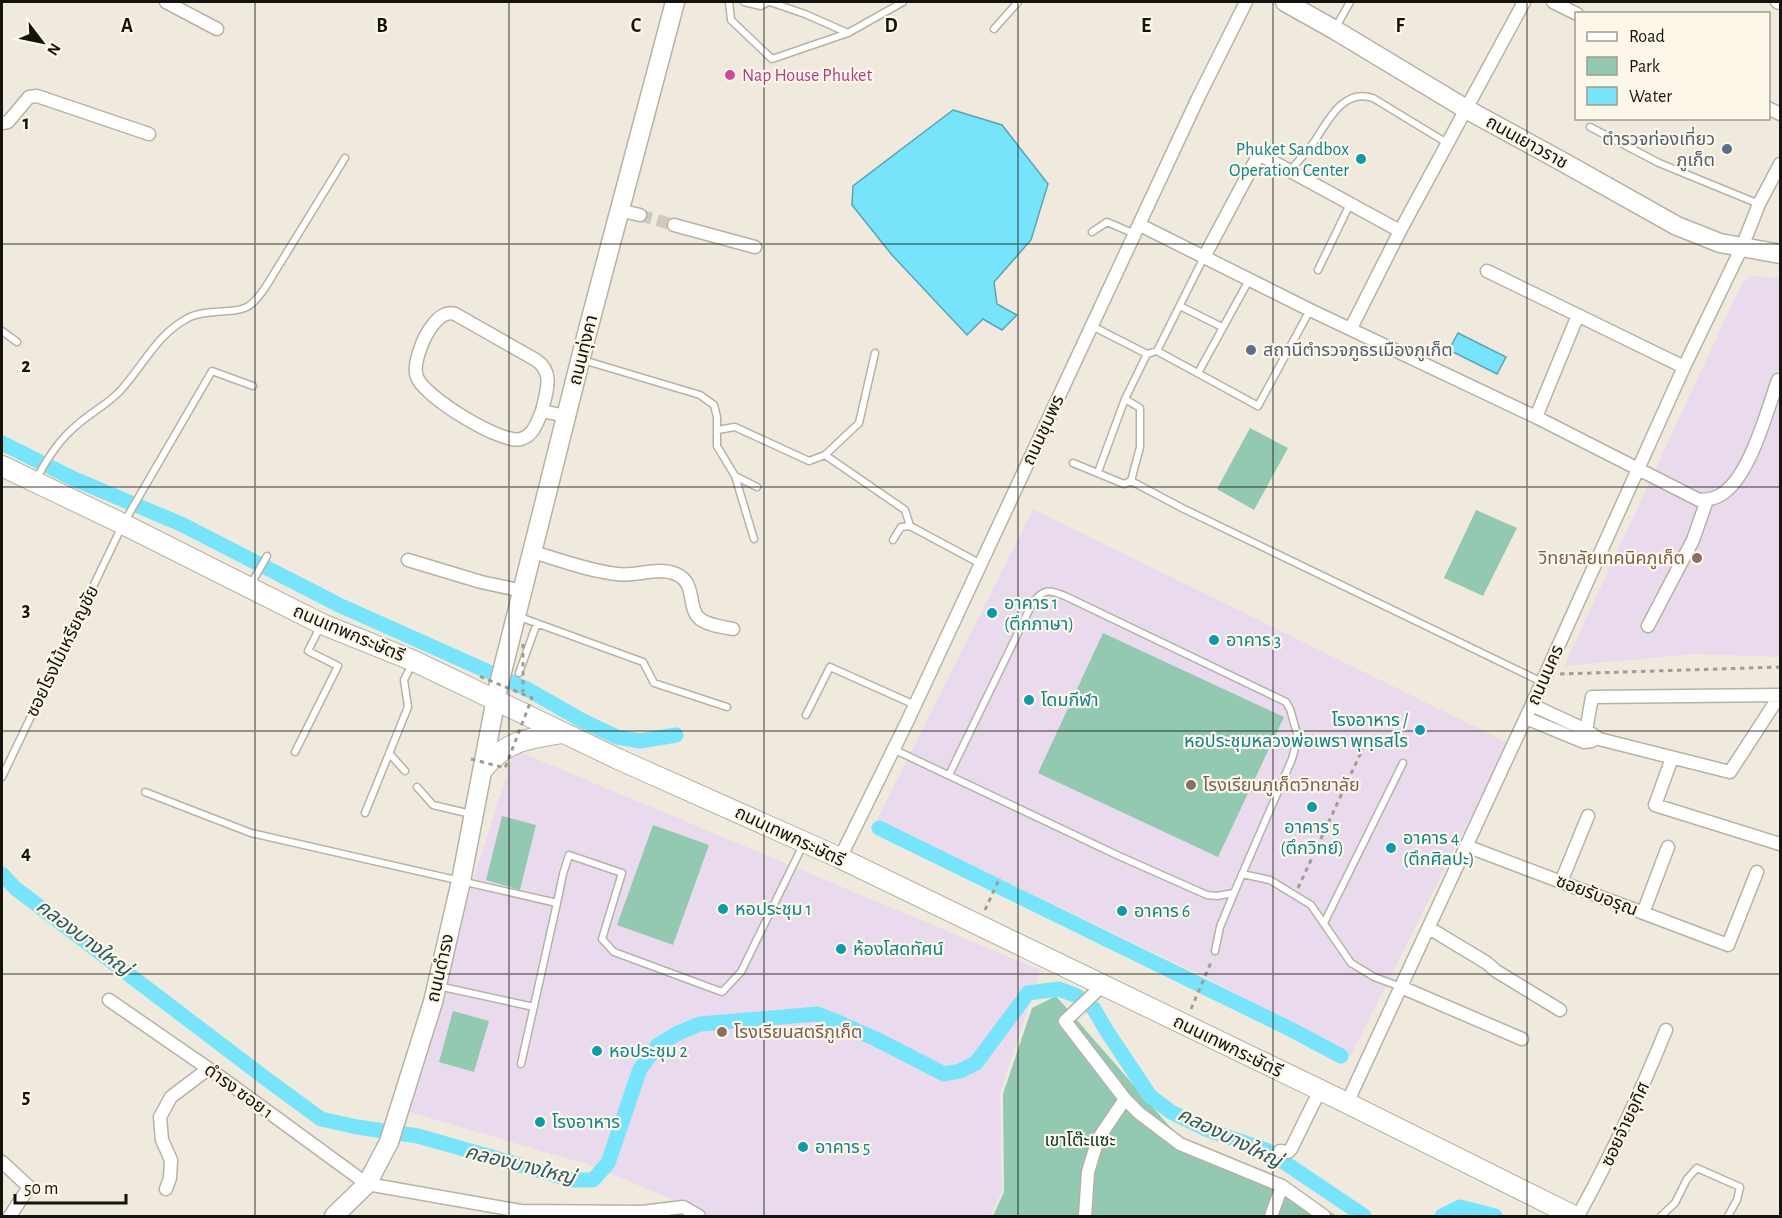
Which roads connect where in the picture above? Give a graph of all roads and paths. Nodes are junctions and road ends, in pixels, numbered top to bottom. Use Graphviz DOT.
graph roads {
  1 [pos="166,2"];
  2 [pos="675,2"];
  3 [pos="729,2"];
  4 [pos="744,2"];
  5 [pos="769,2"];
  6 [pos="903,2"];
  7 [pos="1018,2"];
  8 [pos="1246,2"];
  9 [pos="1285,2"];
  10 [pos="1350,2"];
  11 [pos="1524,2"];
  12 [pos="1553,2"];
  13 [pos="1575,13"];
  14 [pos="217,28"];
  15 [pos="994,28"];
  16 [pos="1335,30"];
  17 [pos="848,33"];
  18 [pos="1466,109"];
  19 [pos="2,123"];
  20 [pos="1590,127"];
  21 [pos="149,134"];
  22 [pos="1447,143"];
  23 [pos="345,158"];
  24 [pos="1780,164"];
  25 [pos="1290,171"];
  26 [pos="1350,204"];
  27 [pos="1759,204"];
  28 [pos="618,210"];
  29 [pos="640,215"];
  30 [pos="674,225"];
  31 [pos="1137,229"];
  32 [pos="1400,231"];
  33 [pos="1092,232"];
  34 [pos="755,247"];
  35 [pos="1742,247"];
  36 [pos="1780,254"];
  37 [pos="1204,257"];
  38 [pos="1318,270"];
  39 [pos="1486,271"];
  40 [pos="1249,279"];
  41 [pos="1180,306"];
  42 [pos="1310,310"];
  43 [pos="1578,315"];
  44 [pos="1092,326"];
  45 [pos="1222,327"];
  46 [pos="1351,328"];
  47 [pos="2,331"];
  48 [pos="17,342"];
  49 [pos="1157,351"];
  50 [pos="875,353"];
  51 [pos="1147,354"];
  52 [pos="580,359"];
  53 [pos="1684,367"];
  54 [pos="1198,373"];
  55 [pos="1778,380"];
  56 [pos="253,386"];
  57 [pos="1125,399"];
  58 [pos="542,411"];
  59 [pos="566,416"];
  60 [pos="1536,417"];
  61 [pos="717,430"];
  62 [pos="825,455"];
  63 [pos="1073,463"];
  64 [pos="2,466"];
  65 [pos="1639,469"];
  66 [pos="1098,472"];
  67 [pos="38,475"];
  68 [pos="735,476"];
  69 [pos="1131,481"];
  70 [pos="757,486"];
  71 [pos="1707,500"];
  72 [pos="127,517"];
  73 [pos="910,526"];
  74 [pos="754,539"];
  75 [pos="893,540"];
  76 [pos="532,552"];
  77 [pos="265,559"];
  78 [pos="408,560"];
  79 [pos="981,564"];
  80 [pos="254,579"];
  81 [pos="523,591"];
  82 [pos="517,616"];
  83 [pos="537,622"];
  84 [pos="322,624"];
  85 [pos="1648,626"];
  86 [pos="733,629"];
  87 [pos="523,644"];
  88 [pos="414,661"];
  89 [pos="1780,667"];
  90 [pos="511,671"];
  91 [pos="1557,674"];
  92 [pos="478,676"];
  93 [pos="1542,682"];
  94 [pos="523,692"];
  95 [pos="497,693"];
  96 [pos="1780,695"];
  97 [pos="915,705"];
  98 [pos="1532,705"];
  99 [pos="727,707"];
  100 [pos="806,715"];
  101 [pos="1526,718"];
  102 [pos="562,733"];
  103 [pos="1585,736"];
  104 [pos="1364,746"];
  105 [pos="893,748"];
  106 [pos="296,752"];
  107 [pos="389,753"];
  108 [pos="1672,758"];
  109 [pos="1402,763"];
  110 [pos="485,768"];
  111 [pos="505,768"];
  112 [pos="405,771"];
  113 [pos="949,775"];
  114 [pos="2,777"];
  115 [pos="417,787"];
  116 [pos="145,792"];
  117 [pos="365,813"];
  118 [pos="474,815"];
  119 [pos="1588,816"];
  120 [pos="804,841"];
  121 [pos="1780,844"];
  122 [pos="1466,846"];
  123 [pos="1668,847"];
  124 [pos="840,858"];
  125 [pos="1757,872"];
  126 [pos="1242,874"];
  127 [pos="1000,878"];
  128 [pos="461,881"];
  129 [pos="1561,882"];
  130 [pos="1234,893"];
  131 [pos="1295,895"];
  132 [pos="991,899"];
  133 [pos="556,903"];
  134 [pos="1643,913"];
  135 [pos="1324,923"];
  136 [pos="1429,928"];
  137 [pos="1215,951"];
  138 [pos="437,986"];
  139 [pos="1401,987"];
  140 [pos="1100,988"];
  141 [pos="109,1000"];
  142 [pos="1195,1000"];
  143 [pos="534,1007"];
  144 [pos="1560,1010"];
  145 [pos="1666,1030"];
  146 [pos="1522,1039"];
  147 [pos="521,1064"];
  148 [pos="208,1069"];
  149 [pos="1320,1090"];
  150 [pos="1125,1099"];
  151 [pos="1347,1103"];
  152 [pos="1280,1151"];
  153 [pos="2,1162"];
  154 [pos="367,1185"];
  155 [pos="1282,1186"];
  156 [pos="166,1189"];
  157 [pos="10,1216"];
  158 [pos="334,1216"];
  159 [pos="699,1216"];
  160 [pos="1085,1216"];
  161 [pos="1270,1216"];
  162 [pos="1324,1216"];
  163 [pos="1576,1216"];
  164 [pos="1661,1216"];
  165 [pos="1728,1216"];
  1 -- 14 [label="street"];
  2 -- 28 [label="main road, ถนนทุ่งคา"];
  3 -- 17 [label="lane"];
  4 -- 5 [label="lane"];
  5 -- 17 [label="lane"];
  6 -- 17 [label="lane"];
  7 -- 15 [label="lane"];
  8 -- 31 [label="street, ถนนชุมพร"];
  9 -- 16 [label="main road, ถนนเยาวราช"];
  10 -- 16 [label="lane"];
  11 -- 18 [label="street"];
  12 -- 13 [label="street"];
  16 -- 18 [label="main road, ถนนเยาวราช"];
  18 -- 22 [label="street"];
  18 -- 35 [label="main road, ถนนเยาวราช"];
  19 -- 21 [label="street"];
  20 -- 27 [label="lane"];
  22 -- 25 [label="lane"];
  22 -- 32 [label="street"];
  23 -- 67 [label="lane"];
  24 -- 27 [label="street, ถนนนคร"];
  25 -- 26 [label="street"];
  25 -- 37 [label="street"];
  26 -- 32 [label="street"];
  26 -- 38 [label="lane"];
  27 -- 35 [label="street, ถนนนคร"];
  28 -- 29 [label="street"];
  28 -- 52 [label="main road, ถนนทุ่งคา"];
  30 -- 34 [label="street"];
  31 -- 33 [label="lane"];
  31 -- 37 [label="street"];
  31 -- 44 [label="street, ถนนชุมพร"];
  32 -- 46 [label="street"];
  35 -- 36 [label="main road, ถนนเยาวราช"];
  35 -- 53 [label="street, ถนนนคร"];
  37 -- 40 [label="street"];
  37 -- 41 [label="lane"];
  39 -- 43 [label="street"];
  40 -- 42 [label="street"];
  40 -- 45 [label="lane"];
  41 -- 45 [label="lane"];
  41 -- 49 [label="lane"];
  42 -- 46 [label="street"];
  42 -- 54 [label="lane"];
  43 -- 53 [label="street"];
  43 -- 60 [label="street"];
  44 -- 51 [label="lane"];
  44 -- 79 [label="street, ถนนชุมพร"];
  45 -- 54 [label="lane"];
  46 -- 60 [label="street"];
  47 -- 48 [label="lane"];
  49 -- 51 [label="lane"];
  49 -- 54 [label="lane"];
  50 -- 62 [label="lane"];
  51 -- 57 [label="lane"];
  52 -- 59 [label="main road, ถนนทุ่งคา"];
  52 -- 61 [label="lane"];
  53 -- 65 [label="street, ถนนนคร"];
  55 -- 71 [label="street"];
  56 -- 72 [label="lane, ซอยโรงไม้เหรียญชัย"];
  57 -- 66 [label="lane"];
  57 -- 69 [label="lane"];
  58 -- 58 [label="street"];
  58 -- 59 [label="street"];
  59 -- 76 [label="main road, ถนนทุ่งคา"];
  60 -- 65 [label="street"];
  61 -- 62 [label="lane"];
  61 -- 68 [label="lane"];
  62 -- 73 [label="lane"];
  63 -- 66 [label="lane"];
  64 -- 67 [label="main road, ถนนเทพกระษัตรี"];
  65 -- 71 [label="street"];
  65 -- 93 [label="street, ถนนนคร"];
  66 -- 69 [label="lane"];
  67 -- 72 [label="main road, ถนนเทพกระษัตรี"];
  68 -- 70 [label="lane"];
  68 -- 74 [label="lane"];
  69 -- 93 [label="lane"];
  71 -- 85 [label="street"];
  72 -- 80 [label="main road, ถนนเทพกระษัตรี"];
  72 -- 114 [label="lane, ซอยโรงไม้เหรียญชัย"];
  73 -- 75 [label="lane"];
  73 -- 79 [label="lane"];
  76 -- 81 [label="main road, ถนนทุ่งคา"];
  76 -- 86 [label="street"];
  77 -- 80 [label="lane"];
  78 -- 81 [label="street"];
  79 -- 97 [label="street, ถนนชุมพร"];
  80 -- 84 [label="main road, ถนนเทพกระษัตรี"];
  81 -- 82 [label="main road, ถนนทุ่งคา"];
  82 -- 83 [label="lane"];
  82 -- 90 [label="main road, ถนนทุ่งคา"];
  83 -- 90 [label="lane"];
  83 -- 99 [label="lane"];
  84 -- 88 [label="main road, ถนนเทพกระษัตรี"];
  84 -- 106 [label="lane"];
  87 -- 94 [label="path, bridge"];
  88 -- 95 [label="main road, ถนนเทพกระษัตรี"];
  88 -- 107 [label="lane"];
  89 -- 91 [label="path"];
  90 -- 95 [label="main road, ถนนทุ่งคา"];
  92 -- 111 [label="path, bridge"];
  93 -- 98 [label="street, ถนนนคร"];
  95 -- 102 [label="main road, ถนนเทพกระษัตรี"];
  95 -- 110 [label="main road, ถนนดำรง"];
  96 -- 103 [label="street"];
  96 -- 108 [label="street"];
  97 -- 100 [label="lane"];
  97 -- 105 [label="street, ถนนชุมพร"];
  98 -- 101 [label="street, ถนนนคร"];
  98 -- 103 [label="street"];
  101 -- 103 [label="street"];
  101 -- 122 [label="street, ถนนนคร"];
  102 -- 110 [label="main road"];
  102 -- 120 [label="main road, ถนนเทพกระษัตรี"];
  103 -- 108 [label="street"];
  104 -- 131 [label="path"];
  105 -- 113 [label="lane"];
  105 -- 124 [label="street, ถนนชุมพร"];
  107 -- 112 [label="lane"];
  107 -- 117 [label="lane"];
  108 -- 121 [label="street"];
  109 -- 135 [label="lane"];
  110 -- 111 [label="path, bridge"];
  110 -- 111 [label="path"];
  110 -- 118 [label="main road, ถนนดำรง"];
  113 -- 126 [label="lane"];
  113 -- 130 [label="lane"];
  115 -- 118 [label="lane"];
  116 -- 128 [label="lane"];
  118 -- 128 [label="main road, ถนนดำรง"];
  119 -- 129 [label="street"];
  120 -- 124 [label="main road, ถนนเทพกระษัตรี"];
  120 -- 133 [label="lane"];
  122 -- 129 [label="street, ซอยรับอรุณ"];
  122 -- 136 [label="street, ถนนนคร"];
  123 -- 134 [label="street"];
  124 -- 140 [label="main road, ถนนเทพกระษัตรี"];
  125 -- 134 [label="street, ซอยรับอรุณ"];
  126 -- 130 [label="lane"];
  126 -- 131 [label="lane"];
  127 -- 132 [label="path"];
  128 -- 133 [label="lane"];
  128 -- 138 [label="main road, ถนนดำรง"];
  129 -- 134 [label="street, ซอยรับอรุณ"];
  130 -- 137 [label="lane"];
  131 -- 135 [label="lane"];
  133 -- 143 [label="lane"];
  135 -- 139 [label="lane"];
  136 -- 139 [label="street, ถนนนคร"];
  136 -- 144 [label="street"];
  137 -- 142 [label="path"];
  138 -- 143 [label="lane"];
  138 -- 154 [label="main road, ถนนดำรง"];
  139 -- 146 [label="street"];
  139 -- 151 [label="street, ถนนนคร"];
  140 -- 149 [label="main road, ถนนเทพกระษัตรี"];
  140 -- 150 [label="street"];
  141 -- 148 [label="street, ดำรง ซอย 1"];
  143 -- 147 [label="lane"];
  145 -- 163 [label="street, ซอยจ๋ายอุทิศ"];
  148 -- 154 [label="street, ดำรง ซอย 1"];
  148 -- 156 [label="street"];
  149 -- 151 [label="main road, ถนนเทพกระษัตรี"];
  149 -- 152 [label="street"];
  150 -- 155 [label="street"];
  150 -- 160 [label="street"];
  151 -- 163 [label="main road, ถนนเทพกระษัตรี"];
  153 -- 157 [label="street"];
  154 -- 158 [label="main road, ถนนดำรง"];
  154 -- 159 [label="street"];
  155 -- 161 [label="street"];
  155 -- 162 [label="street"];
  164 -- 165 [label="lane"];
}
